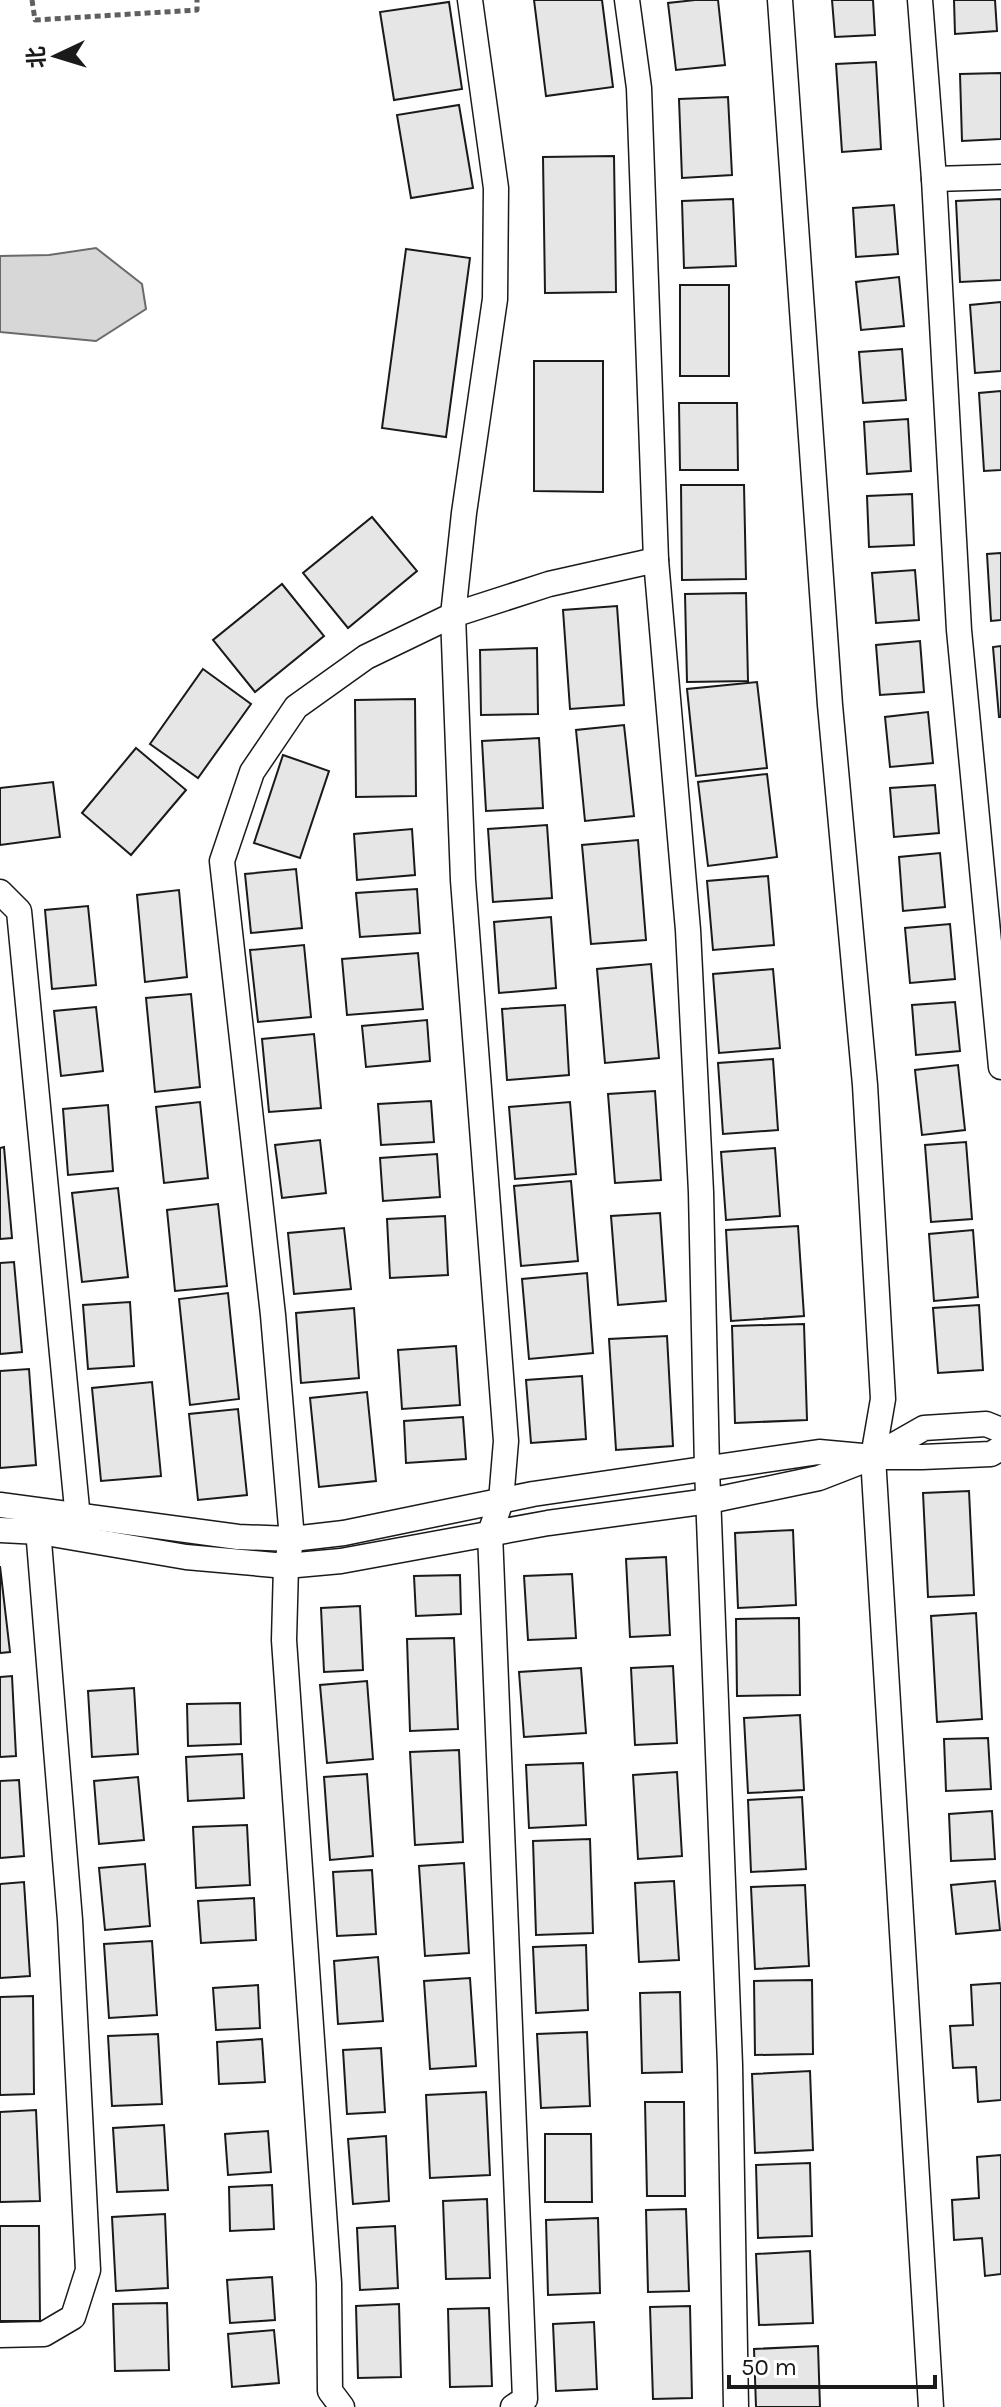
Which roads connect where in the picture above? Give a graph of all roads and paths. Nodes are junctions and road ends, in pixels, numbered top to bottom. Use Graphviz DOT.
graph roads {
  1 [pos="32,0"];
  2 [pos="197,0"];
  3 [pos="470,0"];
  4 [pos="627,0"];
  5 [pos="780,0"];
  6 [pos="920,0"];
  7 [pos="1001,177"];
  8 [pos="934,179"];
  9 [pos="656,560"];
  10 [pos="453,615"];
  11 [pos="0,892"];
  12 [pos="1001,1057"];
  13 [pos="1001,1430"];
  14 [pos="1001,1448"];
  15 [pos="873,1457"];
  16 [pos="707,1468"];
  17 [pos="501,1501"];
  18 [pos="709,1501"];
  19 [pos="0,1505"];
  20 [pos="77,1513"];
  21 [pos="37,1520"];
  22 [pos="0,1530"];
  23 [pos="490,1533"];
  24 [pos="80,1539"];
  25 [pos="292,1539"];
  26 [pos="286,1566"];
  27 [pos="0,2335"];
  28 [pos="524,2404"];
  29 [pos="342,2407"];
  30 [pos="736,2407"];
  31 [pos="931,2407"];
  1 -- 2 [label="path"];
  3 -- 10 [label="street"];
  4 -- 9 [label="street"];
  5 -- 15 [label="street"];
  6 -- 8 [label="street"];
  7 -- 8 [label="street"];
  8 -- 12 [label="street"];
  9 -- 10 [label="street"];
  9 -- 16 [label="street"];
  10 -- 17 [label="street"];
  10 -- 25 [label="street"];
  11 -- 20 [label="street"];
  13 -- 15 [label="street"];
  14 -- 15 [label="street"];
  15 -- 16 [label="street"];
  15 -- 18 [label="street"];
  15 -- 31 [label="street"];
  16 -- 17 [label="street"];
  16 -- 18 [label="street"];
  17 -- 23 [label="street"];
  17 -- 25 [label="street"];
  18 -- 23 [label="street"];
  18 -- 30 [label="street"];
  19 -- 21 [label="street"];
  20 -- 21 [label="street"];
  20 -- 24 [label="street"];
  20 -- 25 [label="street"];
  21 -- 22 [label="street"];
  21 -- 24 [label="street"];
  21 -- 27 [label="street"];
  23 -- 26 [label="street"];
  23 -- 28 [label="street"];
  24 -- 26 [label="street"];
  25 -- 26 [label="street"];
  26 -- 29 [label="street"];
}
